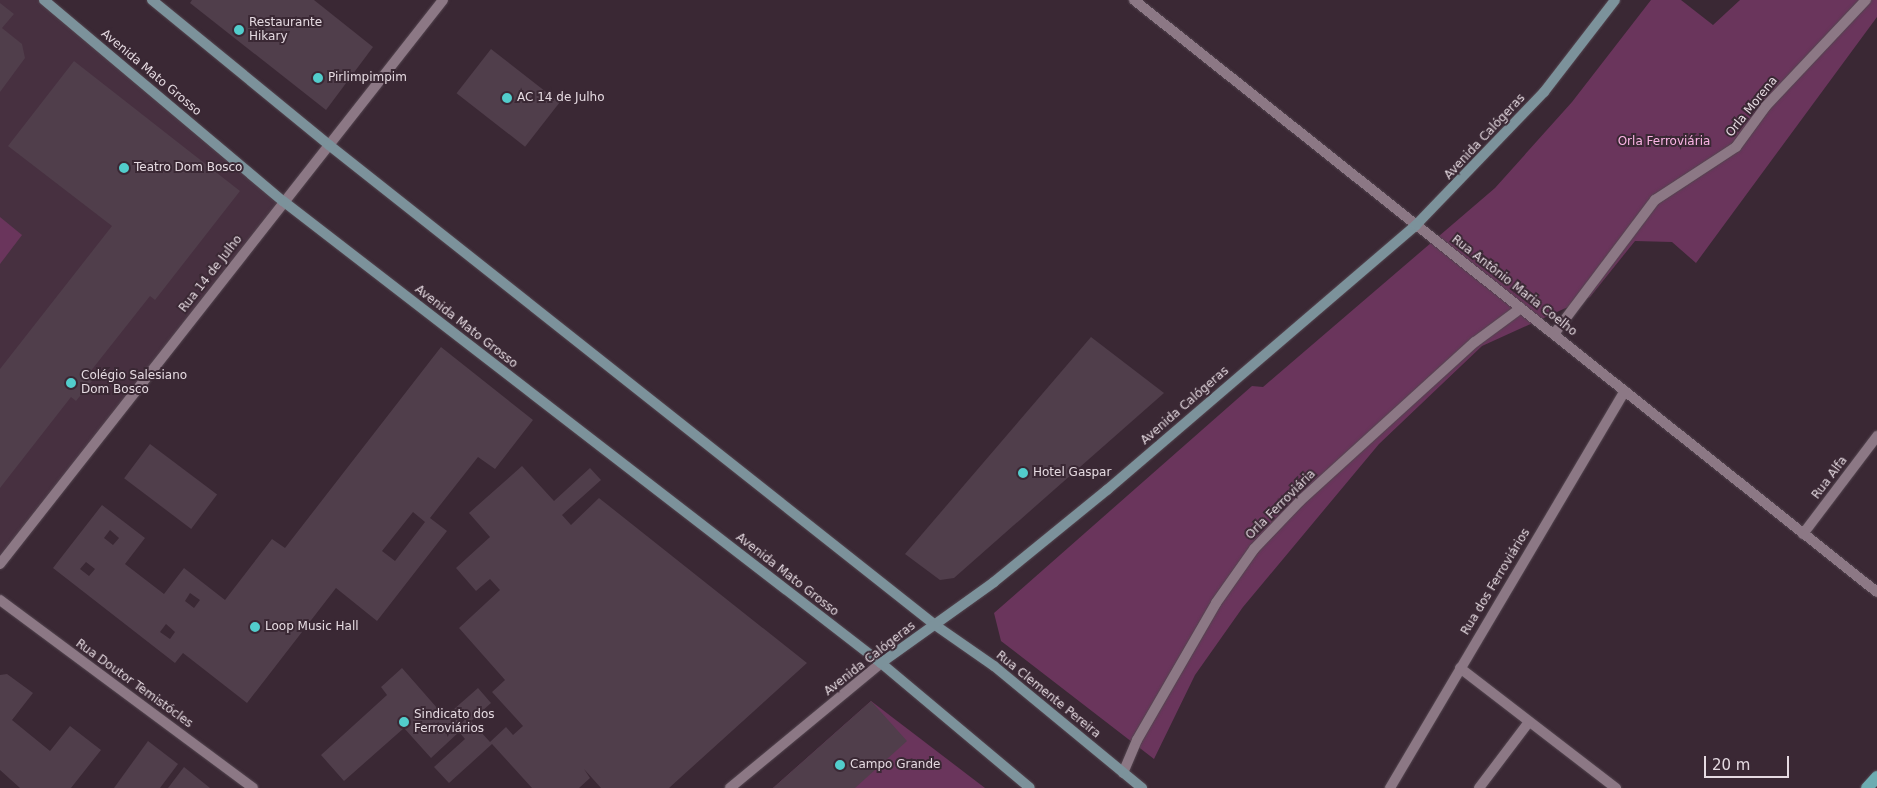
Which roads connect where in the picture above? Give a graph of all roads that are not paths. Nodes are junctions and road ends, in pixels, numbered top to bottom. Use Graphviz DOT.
graph roads {
  1 [pos="44,0"];
  2 [pos="152,0"];
  3 [pos="443,0"];
  4 [pos="1134,0"];
  5 [pos="1615,0"];
  6 [pos="1866,0"];
  7 [pos="329,146"];
  8 [pos="283,201"];
  9 [pos="1416,225"];
  10 [pos="1521,308"];
  11 [pos="1554,334"];
  12 [pos="1626,391"];
  13 [pos="1877,436"];
  14 [pos="1803,534"];
  15 [pos="0,564"];
  16 [pos="1877,592"];
  17 [pos="0,600"];
  18 [pos="935,625"];
  19 [pos="881,663"];
  20 [pos="1460,668"];
  21 [pos="1529,722"];
  22 [pos="1123,773"];
  23 [pos="1877,777"];
  24 [pos="253,788"];
  25 [pos="730,788"];
  26 [pos="1030,788"];
  27 [pos="1142,788"];
  28 [pos="1390,788"];
  29 [pos="1479,788"];
  30 [pos="1616,788"];
  31 [pos="1867,788"];
  1 -- 8 [label="main road, Avenida Mato Grosso"];
  2 -- 7 [label="main road"];
  3 -- 7 [label="street, Rua 14 de Julho"];
  4 -- 9 [label="street, Rua Antônio Maria Coelho"];
  5 -- 9 [label="main road, Avenida Calógeras"];
  6 -- 11 [label="street, Orla Morena"];
  7 -- 8 [label="street, Rua 14 de Julho"];
  7 -- 18 [label="main road"];
  8 -- 15 [label="street, Rua 14 de Julho"];
  8 -- 19 [label="main road, Avenida Mato Grosso"];
  9 -- 10 [label="street, Rua Antônio Maria Coelho"];
  9 -- 18 [label="main road, Avenida Calógeras"];
  10 -- 11 [label="street, Rua Antônio Maria Coelho"];
  10 -- 22 [label="street, Orla Ferroviária"];
  11 -- 12 [label="street, Rua Antônio Maria Coelho"];
  12 -- 14 [label="street, Rua Antônio Maria Coelho"];
  12 -- 20 [label="street, Rua dos Ferroviários"];
  13 -- 14 [label="street, Rua Alfa"];
  14 -- 16 [label="street, Rua Antônio Maria Coelho"];
  17 -- 24 [label="street, Rua Doutor Temistócles"];
  18 -- 19 [label="main road, Avenida Calógeras"];
  18 -- 22 [label="main road, Rua Clemente Pereira"];
  19 -- 25 [label="street, Avenida Calógeras"];
  19 -- 26 [label="main road"];
  20 -- 21 [label="street"];
  20 -- 28 [label="street, Rua dos Ferroviários"];
  21 -- 29 [label="street"];
  21 -- 30 [label="street"];
  22 -- 27 [label="main road, Rua Clemente Pereira"];
  23 -- 31 [label="main road"];
}
